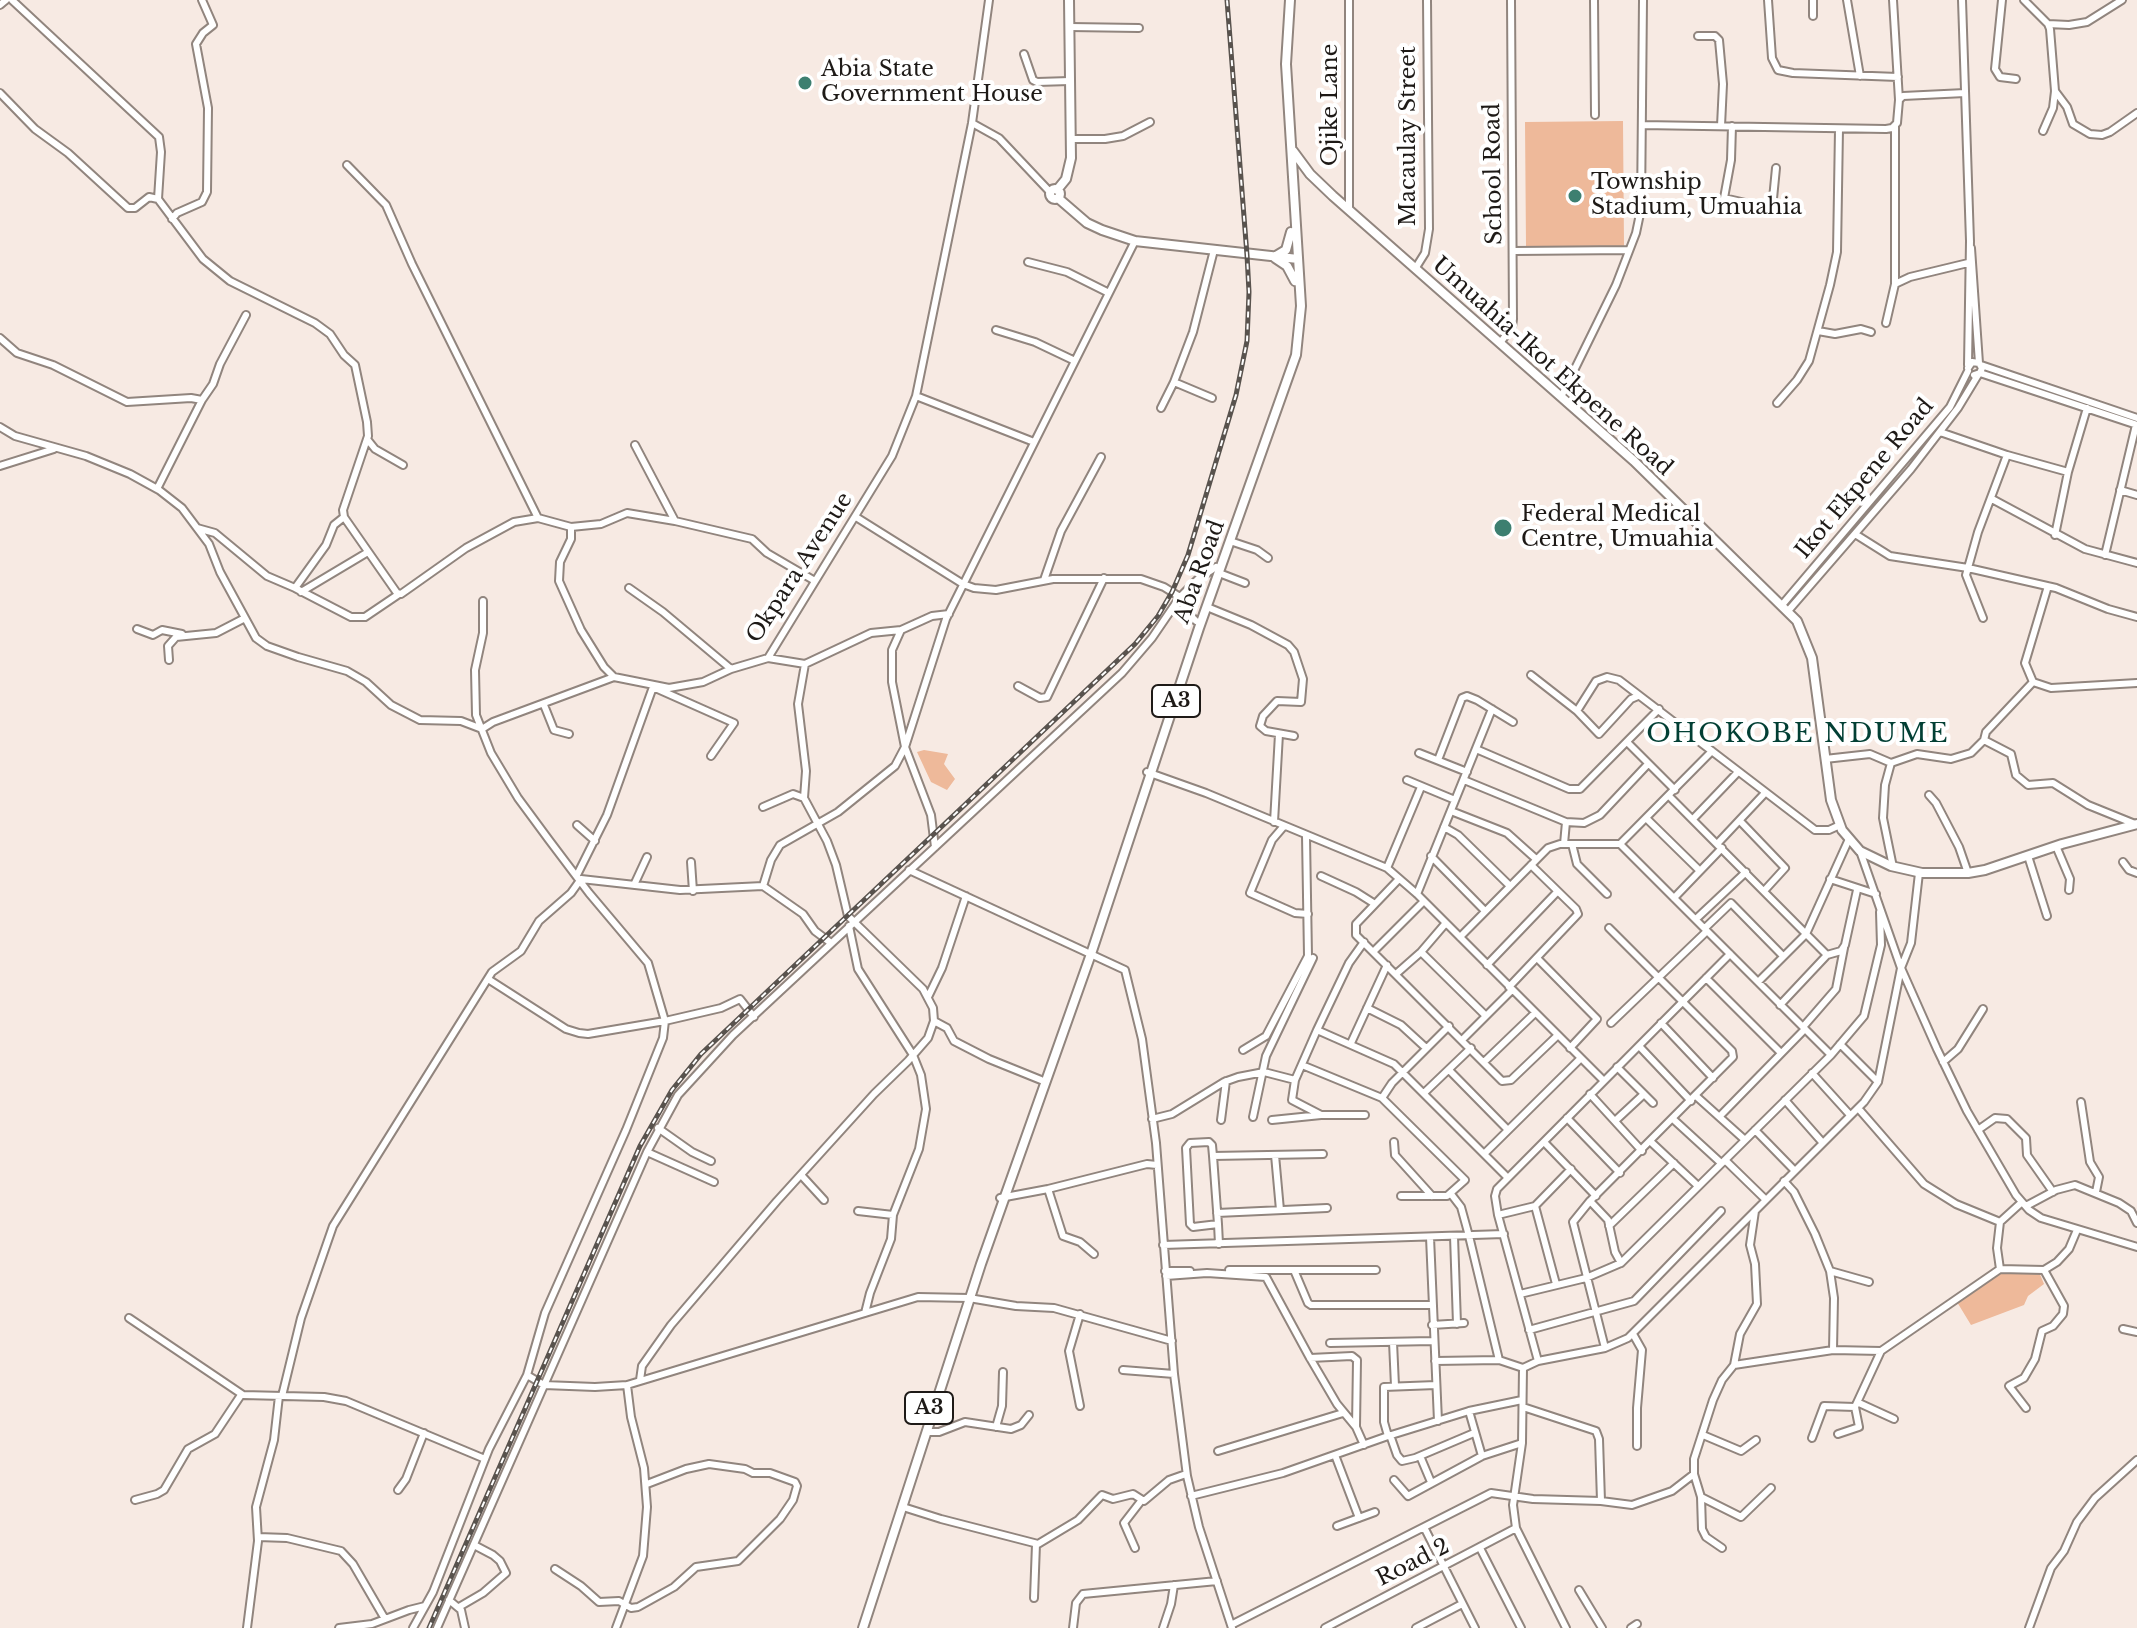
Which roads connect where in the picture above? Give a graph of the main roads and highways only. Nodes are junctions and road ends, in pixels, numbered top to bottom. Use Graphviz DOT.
graph roads {
  1 [pos="1069,0"];
  2 [pos="1288,0"];
  3 [pos="1295,168"];
  4 [pos="1291,232"];
  5 [pos="1271,257"];
  6 [pos="1296,259"];
  7 [pos="1295,281"];
  8 [pos="1271,420"];
  9 [pos="1217,570"];
  10 [pos="1150,773"];
  11 [pos="2136,824"];
  12 [pos="1088,953"];
  13 [pos="1024,1138"];
  14 [pos="967,1298"];
  15 [pos="861,1628"];
  1 -- 5 [label="main road"];
  2 -- 3 [label="main road, Aba Road"];
  2 -- 3 [label="main road, Aba Road"];
  3 -- 4 [label="main road, Aba Road"];
  3 -- 6 [label="main road, Aba Road"];
  3 -- 11 [label="main road, Umuahia-Ikot Ekpene Road"];
  4 -- 5 [label="main road"];
  4 -- 6 [label="main road, Aba Road"];
  5 -- 6 [label="main road"];
  5 -- 7 [label="main road"];
  6 -- 7 [label="main road, Aba Road / A3"];
  6 -- 8 [label="main road, Aba Road / A3"];
  7 -- 8 [label="main road, Aba Road / A3"];
  8 -- 9 [label="main road, Aba Road / A3"];
  8 -- 9 [label="main road, Aba Road / A3"];
  9 -- 10 [label="main road, Aba Road / A3"];
  9 -- 10 [label="main road, Aba Road / A3"];
  10 -- 12 [label="main road, Aba Road / A3"];
  12 -- 13 [label="main road, Aba Road / A3"];
  12 -- 13 [label="main road, Aba Road / A3"];
  13 -- 14 [label="main road, A3"];
  14 -- 15 [label="main road, A3"];
  14 -- 15 [label="main road, A3"];
}
